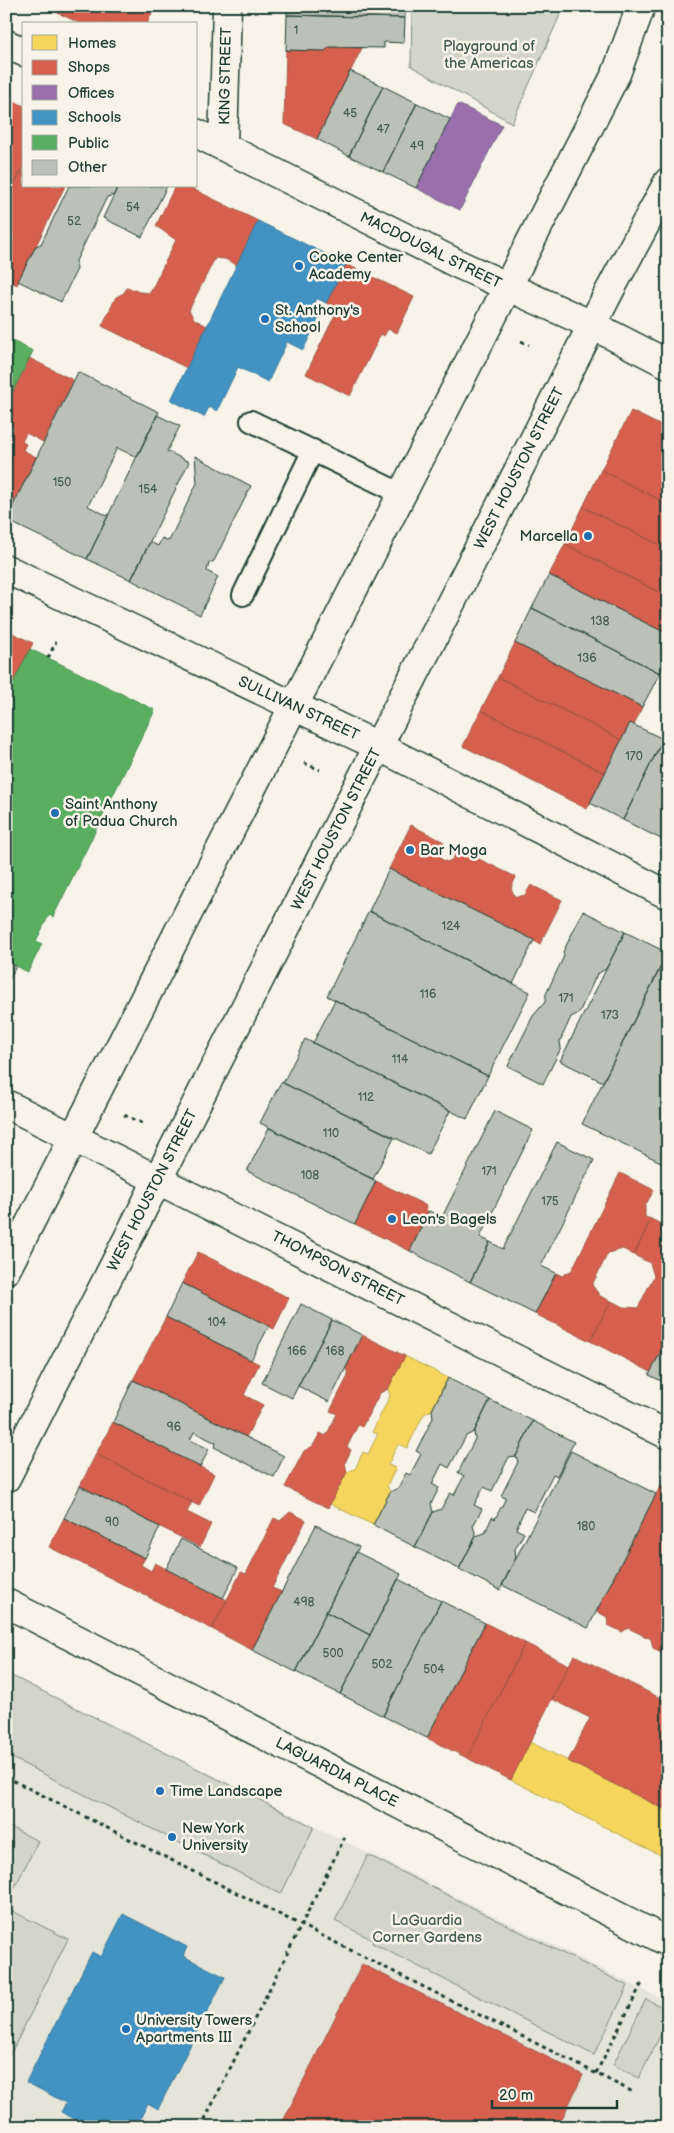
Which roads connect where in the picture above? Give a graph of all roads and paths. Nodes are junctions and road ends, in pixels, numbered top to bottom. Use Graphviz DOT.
graph roads {
  1 [pos="227,6"];
  2 [pos="641,6"];
  3 [pos="6,44"];
  4 [pos="22,51"];
  5 [pos="198,134"];
  6 [pos="223,146"];
  7 [pos="668,182"];
  8 [pos="507,287"];
  9 [pos="592,326"];
  10 [pos="668,364"];
  11 [pos="251,421"];
  12 [pos="312,450"];
  13 [pos="402,494"];
  14 [pos="6,568"];
  15 [pos="243,595"];
  16 [pos="56,642"];
  17 [pos="48,658"];
  18 [pos="294,706"];
  19 [pos="378,746"];
  20 [pos="300,761"];
  21 [pos="320,770"];
  22 [pos="668,895"];
  23 [pos="6,1104"];
  24 [pos="118,1111"];
  25 [pos="142,1123"];
  26 [pos="74,1137"];
  27 [pos="159,1178"];
  28 [pos="6,1270"];
  29 [pos="668,1435"];
  30 [pos="6,1478"];
  31 [pos="6,1603"];
  32 [pos="6,1776"];
  33 [pos="346,1835"];
  34 [pos="302,1925"];
  35 [pos="668,1942"];
  36 [pos="642,1982"];
  37 [pos="596,2073"];
  38 [pos="634,2093"];
  39 [pos="201,2127"];
  1 -- 6 [label="street, KING STREET"];
  2 -- 8 [label="street"];
  3 -- 4 [label="street"];
  5 -- 6 [label="street, MACDOUGAL STREET"];
  6 -- 8 [label="street, MACDOUGAL STREET"];
  7 -- 9 [label="street, WEST HOUSTON STREET"];
  8 -- 9 [label="street, MACDOUGAL STREET"];
  8 -- 13 [label="street"];
  9 -- 10 [label="street, MACDOUGAL STREET"];
  9 -- 19 [label="street, WEST HOUSTON STREET"];
  11 -- 12 [label="lane"];
  12 -- 13 [label="lane"];
  12 -- 15 [label="lane"];
  13 -- 18 [label="street"];
  14 -- 18 [label="street, SULLIVAN STREET"];
  16 -- 17 [label="path"];
  18 -- 19 [label="street, SULLIVAN STREET"];
  18 -- 26 [label="street"];
  19 -- 22 [label="street, SULLIVAN STREET"];
  19 -- 27 [label="street, WEST HOUSTON STREET"];
  20 -- 21 [label="path"];
  23 -- 26 [label="street, THOMPSON STREET"];
  24 -- 25 [label="path"];
  26 -- 27 [label="street, THOMPSON STREET"];
  26 -- 28 [label="street"];
  27 -- 29 [label="street, THOMPSON STREET"];
  27 -- 30 [label="street, WEST HOUSTON STREET"];
  31 -- 35 [label="street, LAGUARDIA PLACE"];
  32 -- 34 [label="path"];
  33 -- 34 [label="path"];
  34 -- 37 [label="path"];
  34 -- 39 [label="path"];
  36 -- 37 [label="path"];
  37 -- 38 [label="path"];
}
